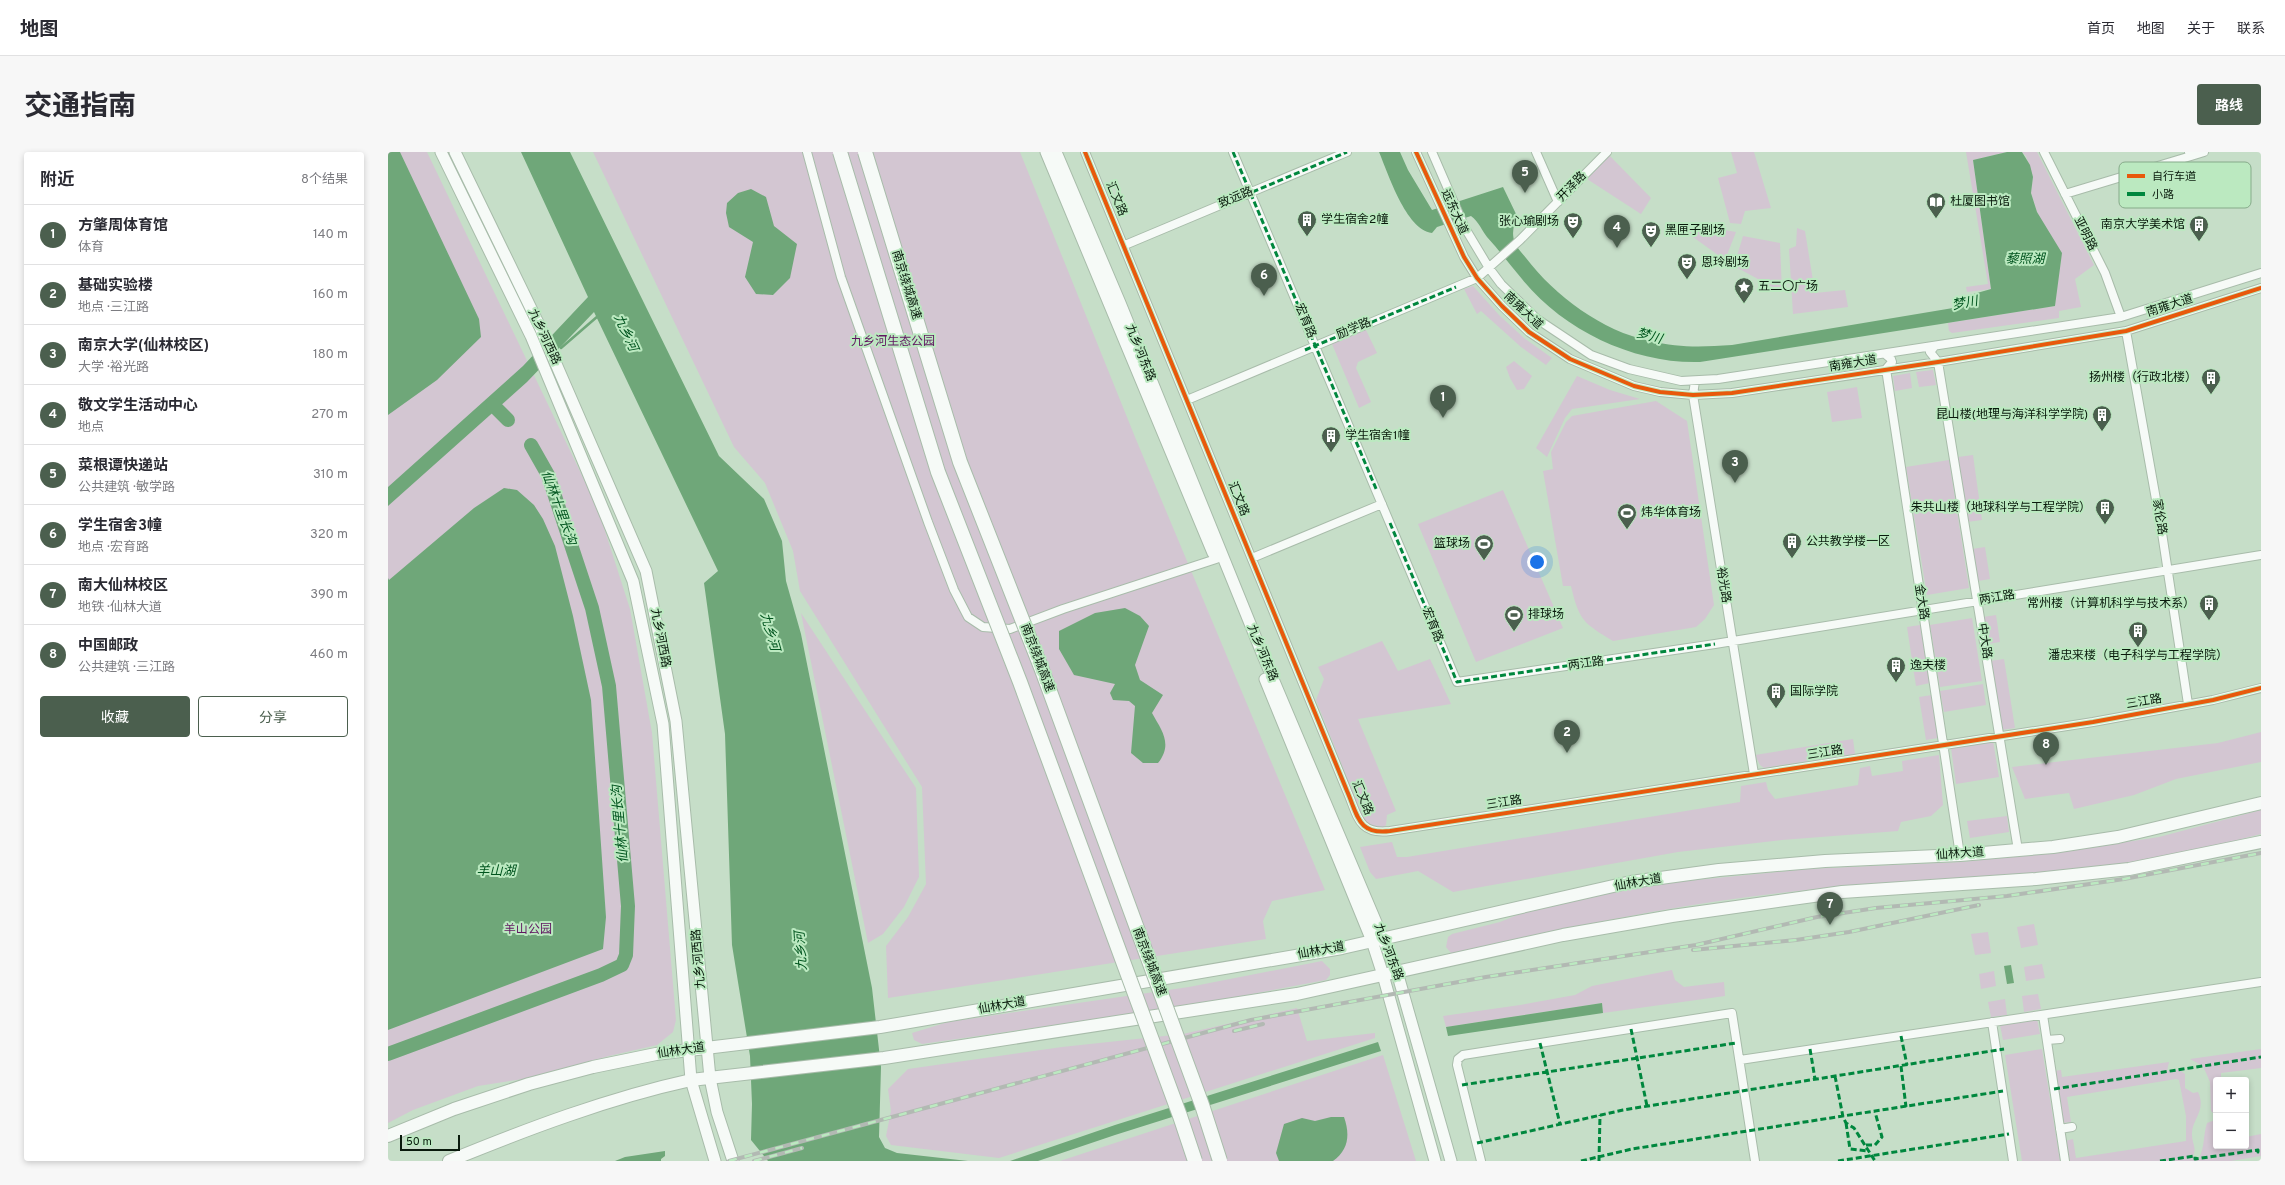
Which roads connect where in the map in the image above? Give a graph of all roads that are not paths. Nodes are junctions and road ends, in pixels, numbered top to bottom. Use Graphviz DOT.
graph roads {
  1 [pos="441,152"];
  2 [pos="455,152"];
  3 [pos="807,152"];
  4 [pos="840,152"];
  5 [pos="866,152"];
  6 [pos="1046,152"];
  7 [pos="1056,152"];
  8 [pos="1086,152"];
  9 [pos="1233,152"];
  10 [pos="1347,152"];
  11 [pos="1416,152"];
  12 [pos="1432,152"];
  13 [pos="1536,152"];
  14 [pos="1607,152"];
  15 [pos="2044,152"];
  16 [pos="2204,152"];
  17 [pos="2190,154"];
  18 [pos="2165,162"];
  19 [pos="2119,177"];
  20 [pos="1250,192"];
  21 [pos="2065,194"];
  22 [pos="1558,202"];
  23 [pos="1125,245"];
  24 [pos="1491,267"];
  25 [pos="2261,275"];
  26 [pos="1477,278"];
  27 [pos="2261,288"];
  28 [pos="2122,317"];
  29 [pos="2126,330"];
  30 [pos="1316,346"];
  31 [pos="1577,347"];
  32 [pos="1934,347"];
  33 [pos="1885,354"];
  34 [pos="1570,359"];
  35 [pos="1938,362"];
  36 [pos="1886,369"];
  37 [pos="1695,381"];
  38 [pos="567,385"];
  39 [pos="555,393"];
  40 [pos="1693,395"];
  41 [pos="1186,400"];
  42 [pos="1382,504"];
  43 [pos="2261,555"];
  44 [pos="1252,558"];
  45 [pos="1216,559"];
  46 [pos="2167,569"];
  47 [pos="1977,601"];
  48 [pos="1923,610"];
  49 [pos="1733,641"];
  50 [pos="1457,682"];
  51 [pos="2261,688"];
  52 [pos="2188,704"];
  53 [pos="1999,736"];
  54 [pos="1943,745"];
  55 [pos="1754,774"];
  56 [pos="2261,803"];
  57 [pos="1390,831"];
  58 [pos="2261,842"];
  59 [pos="2018,850"];
  60 [pos="1960,855"];
  61 [pos="1384,939"];
  62 [pos="1372,941"];
  63 [pos="1397,972"];
  64 [pos="1383,975"];
  65 [pos="2261,982"];
  66 [pos="2043,1015"];
  67 [pos="1992,1022"];
  68 [pos="2060,1039"];
  69 [pos="2047,1040"];
  70 [pos="707,1047"];
  71 [pos="688,1049"];
  72 [pos="1740,1060"];
  73 [pos="710,1078"];
  74 [pos="691,1080"];
  75 [pos="2072,1127"];
  76 [pos="2060,1129"];
  77 [pos="388,1136"];
  78 [pos="449,1161"];
  79 [pos="716,1161"];
  80 [pos="733,1161"];
  81 [pos="1195,1161"];
  82 [pos="1220,1161"];
  83 [pos="1435,1161"];
  84 [pos="1451,1161"];
  85 [pos="1481,1161"];
  86 [pos="1755,1161"];
  87 [pos="2013,1161"];
  88 [pos="2065,1161"];
  1 -- 39 [label="main road, 九乡河西路"];
  2 -- 38 [label="main road, 九乡河西路"];
  3 -- 45 [label="street"];
  4 -- 81 [label="highway, 南京绕城高速, bridge"];
  5 -- 82 [label="highway, 南京绕城高速, bridge"];
  6 -- 45 [label="main road, 九乡河东路"];
  7 -- 61 [label="main road, 九乡河东路"];
  8 -- 23 [label="street, 汇文路"];
  9 -- 20 [label="street, 宏育路"];
  10 -- 20 [label="street, 致远路"];
  11 -- 26 [label="street, 远东大道"];
  12 -- 24 [label="street, 远东大道"];
  13 -- 22 [label="street"];
  14 -- 22 [label="street, 开泽路"];
  15 -- 21 [label="street, 亚明路"];
  16 -- 17 [label="street"];
  17 -- 18 [label="street"];
  19 -- 21 [label="street"];
  20 -- 23 [label="street, 致远路"];
  20 -- 30 [label="street, 宏育路"];
  21 -- 28 [label="street, 亚明路"];
  22 -- 24 [label="street, 开泽路"];
  23 -- 41 [label="street, 汇文路"];
  24 -- 26 [label="street, 励学路"];
  24 -- 31 [label="street, 南雍大道"];
  25 -- 28 [label="street, 南雍大道"];
  26 -- 30 [label="street, 励学路"];
  26 -- 34 [label="street, 南雍大道"];
  27 -- 29 [label="street, 南雍大道"];
  28 -- 32 [label="street, 南雍大道"];
  29 -- 35 [label="street, 南雍大道"];
  29 -- 46 [label="street, 家伦路"];
  30 -- 41 [label="street, 励学路"];
  30 -- 42 [label="street, 宏育路"];
  31 -- 34 [label="street"];
  31 -- 37 [label="street, 南雍大道"];
  32 -- 33 [label="street, 南雍大道"];
  32 -- 35 [label="street, 中大路"];
  33 -- 36 [label="street, 金大路"];
  33 -- 37 [label="street, 南雍大道"];
  34 -- 40 [label="street, 南雍大道"];
  35 -- 36 [label="street, 南雍大道"];
  35 -- 47 [label="street, 中大路"];
  36 -- 40 [label="street, 南雍大道"];
  36 -- 48 [label="street, 金大路"];
  37 -- 40 [label="street, 裕光路"];
  38 -- 39 [label="street"];
  38 -- 70 [label="main road, 九乡河西路"];
  39 -- 71 [label="main road, 九乡河西路"];
  40 -- 49 [label="street, 裕光路"];
  41 -- 44 [label="street, 汇文路"];
  42 -- 44 [label="street"];
  42 -- 50 [label="street, 宏育路"];
  43 -- 46 [label="street, 两江路"];
  44 -- 57 [label="street, 汇文路"];
  45 -- 62 [label="main road, 九乡河东路"];
  46 -- 47 [label="street, 两江路"];
  46 -- 52 [label="street, 家伦路"];
  47 -- 48 [label="street, 两江路"];
  47 -- 53 [label="street, 中大路"];
  48 -- 49 [label="street, 两江路"];
  48 -- 54 [label="street, 金大路"];
  49 -- 50 [label="street, 两江路"];
  49 -- 55 [label="street, 裕光路"];
  51 -- 52 [label="street, 三江路"];
  52 -- 53 [label="street, 三江路"];
  53 -- 54 [label="street, 三江路"];
  53 -- 59 [label="street, 中大路"];
  54 -- 55 [label="street, 三江路"];
  54 -- 60 [label="street, 金大路"];
  55 -- 57 [label="street, 三江路"];
  56 -- 59 [label="main road, 仙林大道"];
  58 -- 63 [label="main road"];
  59 -- 60 [label="main road, 仙林大道"];
  60 -- 61 [label="main road, 仙林大道"];
  61 -- 62 [label="main road, 仙林大道"];
  61 -- 63 [label="main road, 九乡河东路"];
  62 -- 64 [label="main road, 九乡河东路"];
  62 -- 70 [label="main road, 仙林大道"];
  63 -- 64 [label="main road"];
  63 -- 84 [label="main road, 九乡河东路"];
  64 -- 73 [label="main road"];
  64 -- 83 [label="main road, 九乡河东路"];
  65 -- 66 [label="street"];
  66 -- 67 [label="street"];
  66 -- 69 [label="street"];
  67 -- 72 [label="street"];
  67 -- 87 [label="street"];
  68 -- 69 [label="street"];
  69 -- 76 [label="street"];
  70 -- 71 [label="main road, 仙林大道"];
  70 -- 73 [label="main road, 九乡河西路"];
  71 -- 74 [label="main road, 九乡河西路"];
  71 -- 77 [label="main road, 仙林大道"];
  72 -- 85 [label="street"];
  72 -- 86 [label="street"];
  73 -- 74 [label="main road"];
  73 -- 80 [label="main road, 九乡河西路"];
  74 -- 78 [label="main road"];
  74 -- 79 [label="main road, 九乡河西路"];
  75 -- 76 [label="street"];
  76 -- 88 [label="street"];
}
